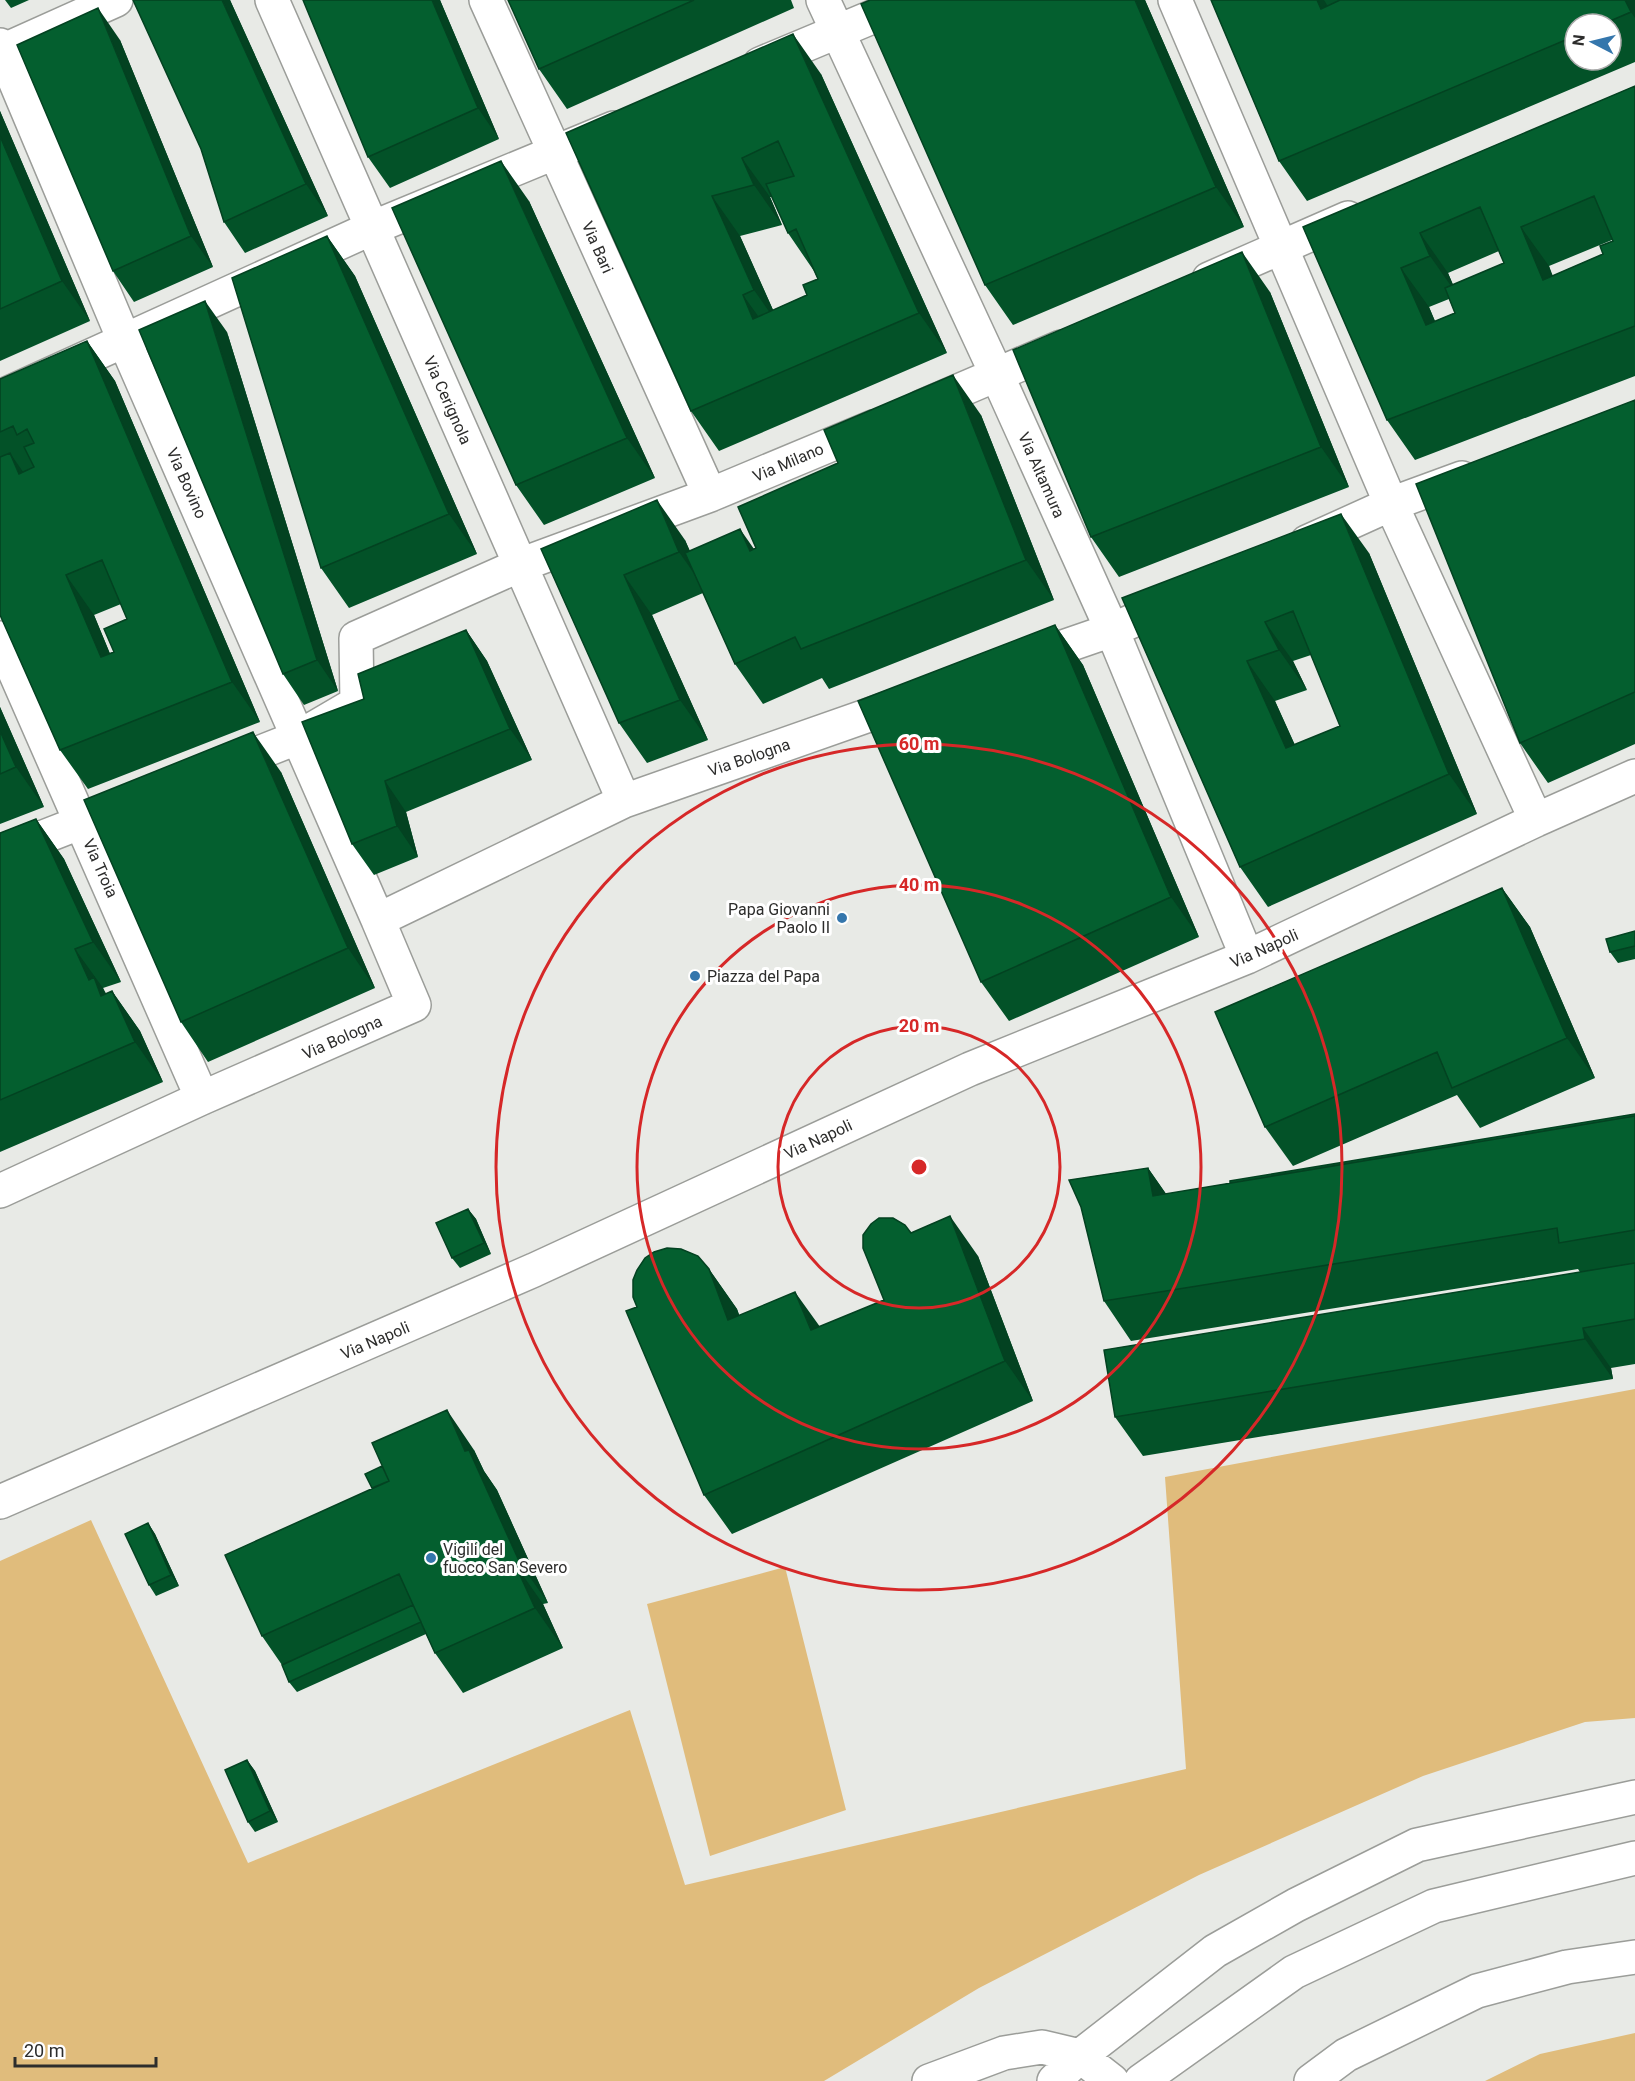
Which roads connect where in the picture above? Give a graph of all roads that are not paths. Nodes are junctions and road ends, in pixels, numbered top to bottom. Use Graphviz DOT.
graph roads {
  1 [pos="116,0"];
  2 [pos="272,0"];
  3 [pos="486,0"];
  4 [pos="823,0"];
  5 [pos="913,0"];
  6 [pos="1175,0"];
  7 [pos="837,31"];
  8 [pos="1,49"];
  9 [pos="728,78"];
  10 [pos="642,116"];
  11 [pos="555,153"];
  12 [pos="1380,205"];
  13 [pos="372,228"];
  14 [pos="1281,247"];
  15 [pos="1183,291"];
  16 [pos="1084,336"];
  17 [pos="125,342"];
  18 [pos="997,375"];
  19 [pos="0,397"];
  20 [pos="1491,467"];
  21 [pos="710,495"];
  22 [pos="1391,504"];
  23 [pos="1284,553"];
  24 [pos="520,565"];
  25 [pos="1198,591"];
  26 [pos="1112,630"];
  27 [pos="0,638"];
  28 [pos="1003,668"];
  29 [pos="937,691"];
  30 [pos="299,736"];
  31 [pos="201,775"];
  32 [pos="1635,776"];
  33 [pos="157,793"];
  34 [pos="624,801"];
  35 [pos="1536,820"];
  36 [pos="81,823"];
  37 [pos="0,854"];
  38 [pos="378,920"];
  39 [pos="1247,957"];
  40 [pos="202,1098"];
  41 [pos="0,1191"];
  42 [pos="0,1502"];
  43 [pos="1635,1797"];
  44 [pos="1635,1858"];
  45 [pos="1635,1957"];
  46 [pos="1080,2056"];
  47 [pos="929,2081"];
  48 [pos="1054,2081"];
  49 [pos="1112,2081"];
  50 [pos="1141,2081"];
  51 [pos="1311,2081"];
  1 -- 8 [label="street"];
  2 -- 13 [label="street, Via Cerignola"];
  3 -- 11 [label="street, Via Bari"];
  4 -- 7 [label="street, Via Altamura"];
  5 -- 7 [label="street"];
  6 -- 14 [label="street"];
  7 -- 9 [label="street"];
  7 -- 18 [label="street, Via Altamura"];
  8 -- 17 [label="street, Via Bovino"];
  10 -- 11 [label="street"];
  11 -- 13 [label="street"];
  11 -- 21 [label="street, Via Bari"];
  12 -- 14 [label="street"];
  13 -- 17 [label="street"];
  13 -- 24 [label="street, Via Cerignola"];
  14 -- 15 [label="street"];
  14 -- 22 [label="street"];
  16 -- 18 [label="street, Via Milano"];
  17 -- 19 [label="street"];
  17 -- 30 [label="street, Via Bovino"];
  18 -- 21 [label="street, Via Milano"];
  18 -- 26 [label="street, Via Altamura"];
  20 -- 22 [label="street"];
  21 -- 24 [label="street, Via Milano"];
  22 -- 23 [label="street"];
  22 -- 35 [label="street"];
  24 -- 30 [label="street, Via Milano"];
  24 -- 34 [label="street, Via Cerignola"];
  25 -- 26 [label="street"];
  26 -- 28 [label="street"];
  26 -- 39 [label="street, Via Altamura"];
  27 -- 36 [label="street, Via Troia"];
  29 -- 34 [label="street, Via Bologna"];
  30 -- 31 [label="street, Via Milano"];
  30 -- 38 [label="street, Via Bovino"];
  32 -- 35 [label="street, Via Napoli"];
  33 -- 36 [label="street"];
  34 -- 38 [label="street, Via Bologna"];
  35 -- 39 [label="street, Via Napoli"];
  36 -- 37 [label="street"];
  36 -- 40 [label="street, Via Troia"];
  38 -- 40 [label="street, Via Bologna"];
  39 -- 42 [label="street, Via Napoli"];
  40 -- 41 [label="street, Via Bologna"];
  43 -- 46 [label="street"];
  44 -- 50 [label="street"];
  45 -- 51 [label="street"];
  46 -- 47 [label="street"];
  46 -- 48 [label="street"];
  46 -- 49 [label="street"];
}
